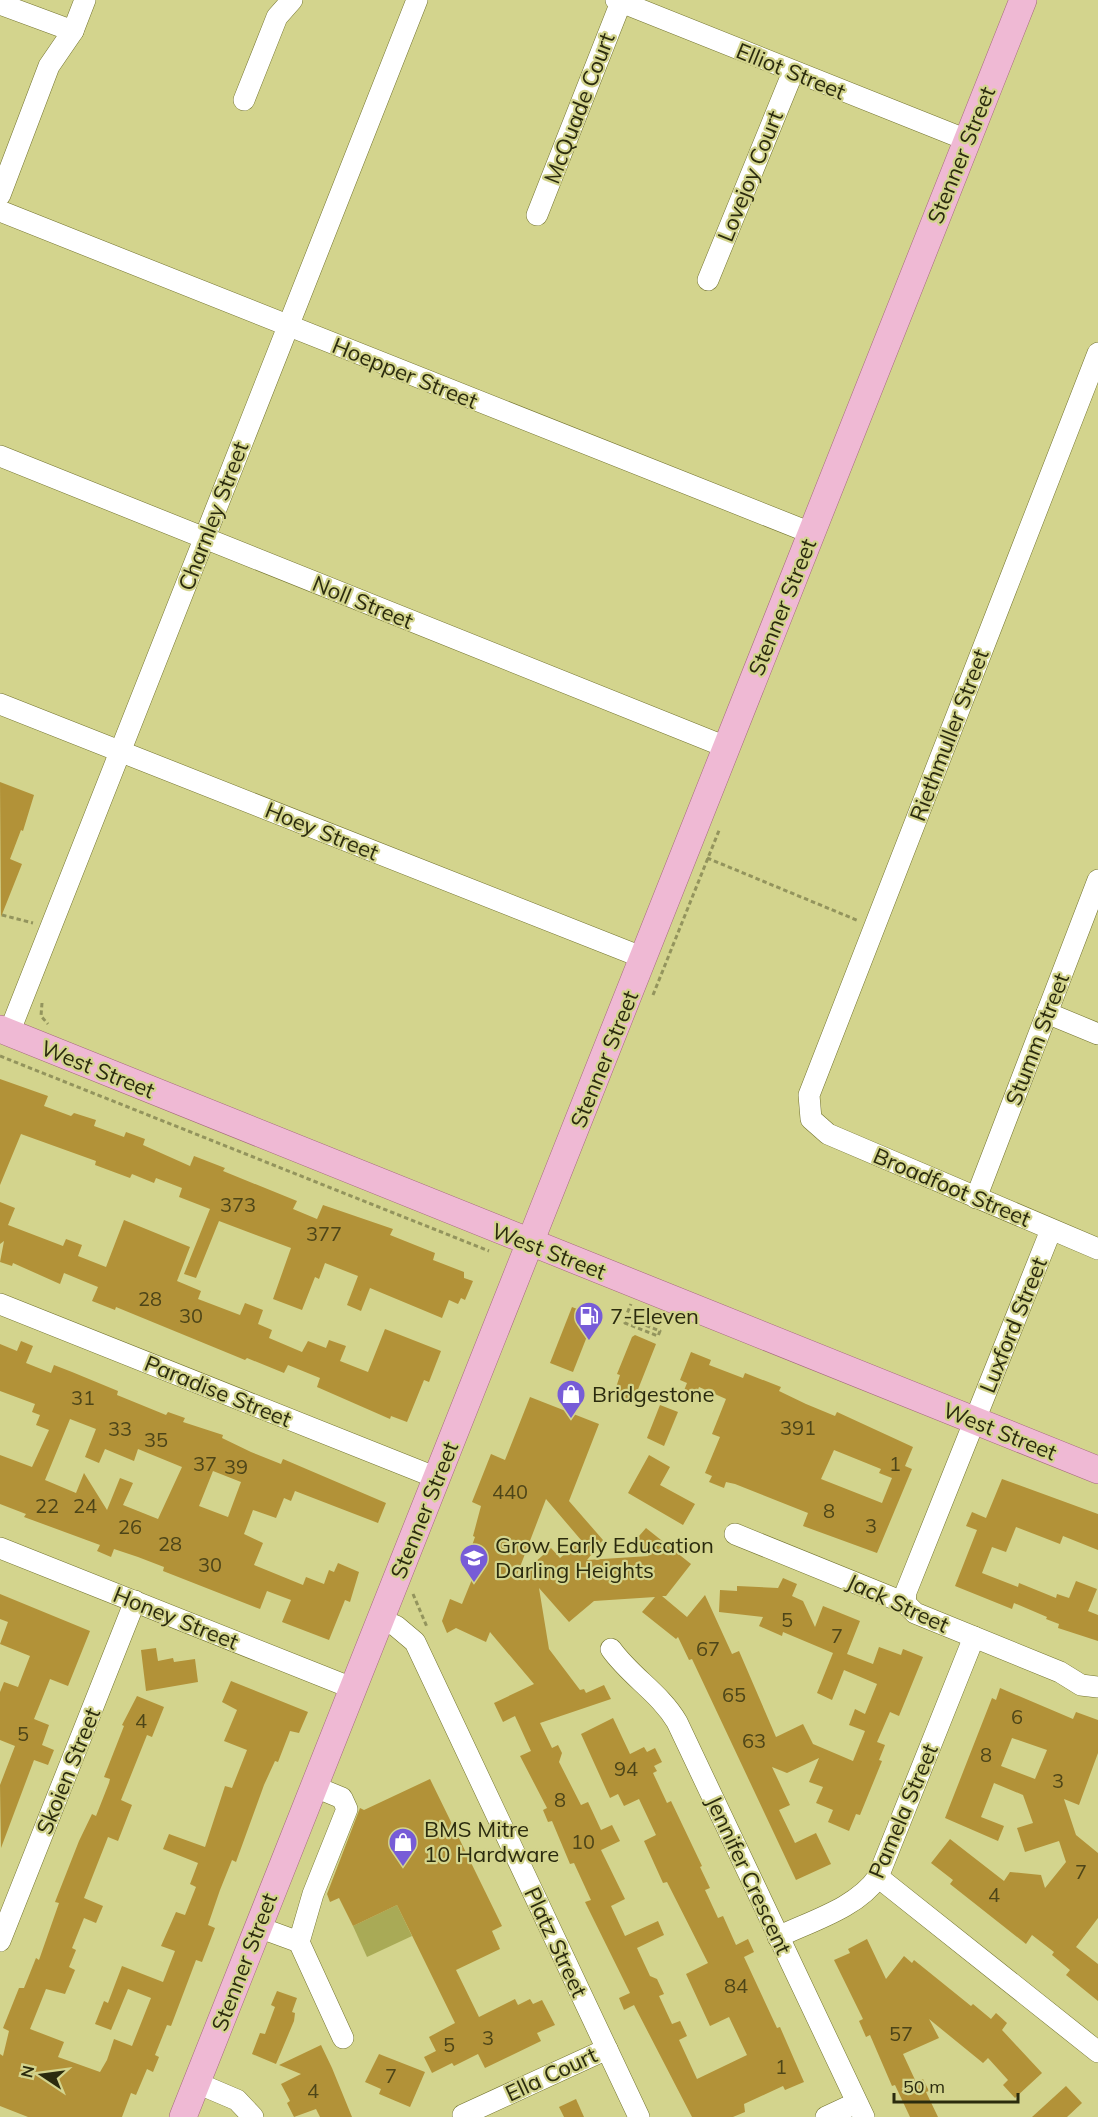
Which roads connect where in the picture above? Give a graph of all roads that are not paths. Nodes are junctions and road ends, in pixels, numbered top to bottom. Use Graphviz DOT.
graph roads {
  1 [pos="85,0"];
  2 [pos="292,0"];
  3 [pos="417,0"];
  4 [pos="1023,0"];
  5 [pos="618,1"];
  6 [pos="0,4"];
  7 [pos="73,32"];
  8 [pos="793,72"];
  9 [pos="244,100"];
  10 [pos="967,140"];
  11 [pos="0,195"];
  12 [pos="0,211"];
  13 [pos="537,215"];
  14 [pos="708,280"];
  15 [pos="287,326"];
  16 [pos="1098,353"];
  17 [pos="0,456"];
  18 [pos="812,533"];
  19 [pos="204,539"];
  20 [pos="0,704"];
  21 [pos="726,747"];
  22 [pos="120,752"];
  23 [pos="1098,880"];
  24 [pos="644,958"];
  25 [pos="1047,1013"];
  26 [pos="1098,1034"];
  27 [pos="3,1039"];
  28 [pos="811,1119"];
  29 [pos="976,1198"];
  30 [pos="1051,1230"];
  31 [pos="531,1243"];
  32 [pos="1098,1249"];
  33 [pos="0,1304"];
  34 [pos="974,1420"];
  35 [pos="1098,1470"];
  36 [pos="437,1478"];
  37 [pos="735,1534"];
  38 [pos="0,1548"];
  39 [pos="135,1601"];
  40 [pos="905,1603"];
  41 [pos="380,1619"];
  42 [pos="974,1637"];
  43 [pos="611,1649"];
  44 [pos="1060,1672"];
  45 [pos="1098,1679"];
  46 [pos="1098,1687"];
  47 [pos="352,1688"];
  48 [pos="313,1786"];
  49 [pos="878,1877"];
  50 [pos="258,1926"];
  51 [pos="778,1936"];
  52 [pos="0,1941"];
  53 [pos="299,1942"];
  54 [pos="343,2038"];
  55 [pos="607,2049"];
  56 [pos="1098,2052"];
  57 [pos="197,2083"];
  58 [pos="860,2110"];
  59 [pos="463,2115"];
  60 [pos="183,2117"];
  61 [pos="253,2117"];
  62 [pos="639,2117"];
  63 [pos="826,2117"];
  1 -- 7 [label="street"];
  2 -- 9 [label="street"];
  3 -- 15 [label="street, Charnley Street"];
  4 -- 10 [label="main road, Stenner Street"];
  5 -- 8 [label="street, Elliot Street"];
  5 -- 13 [label="street, McQuade Court"];
  6 -- 7 [label="street"];
  7 -- 11 [label="street"];
  8 -- 10 [label="street, Elliot Street"];
  8 -- 14 [label="street, Lovejoy Court"];
  10 -- 18 [label="main road, Stenner Street"];
  12 -- 15 [label="street, Hoepper Street"];
  15 -- 18 [label="street, Hoepper Street"];
  15 -- 19 [label="street, Charnley Street"];
  16 -- 28 [label="street, Riethmuller Street"];
  17 -- 19 [label="street, Noll Street"];
  18 -- 21 [label="main road, Stenner Street"];
  19 -- 21 [label="street, Noll Street"];
  19 -- 22 [label="street, Charnley Street"];
  20 -- 22 [label="street, Hoey Street"];
  21 -- 24 [label="main road, Stenner Street"];
  22 -- 24 [label="street, Hoey Street"];
  22 -- 27 [label="street, Charnley Street"];
  23 -- 25 [label="street, Stumm Street"];
  24 -- 31 [label="main road, Stenner Street"];
  25 -- 26 [label="street"];
  25 -- 29 [label="street, Stumm Street"];
  27 -- 31 [label="main road, West Street"];
  28 -- 29 [label="street, Broadfoot Street"];
  29 -- 30 [label="street, Broadfoot Street"];
  30 -- 32 [label="street, Broadfoot Street"];
  30 -- 34 [label="street, Luxford Street"];
  31 -- 34 [label="main road, West Street"];
  31 -- 36 [label="main road, Stenner Street"];
  33 -- 36 [label="street, Paradise Street"];
  34 -- 35 [label="main road, West Street"];
  34 -- 40 [label="street"];
  36 -- 41 [label="main road, Stenner Street"];
  37 -- 40 [label="street, Jack Street"];
  38 -- 39 [label="street, Honey Street"];
  39 -- 47 [label="street, Honey Street"];
  39 -- 52 [label="street, Skoien Street"];
  40 -- 42 [label="street, Jack Street"];
  41 -- 47 [label="main road, Stenner Street"];
  41 -- 55 [label="street, Platz Street"];
  42 -- 44 [label="street, Jack Street"];
  42 -- 49 [label="street, Pamela Street"];
  43 -- 51 [label="street, Jennifer Crescent"];
  44 -- 45 [label="street, Jack Street"];
  44 -- 46 [label="street, Jack Street"];
  47 -- 48 [label="main road, Stenner Street"];
  48 -- 50 [label="main road, Stenner Street"];
  48 -- 53 [label="street"];
  49 -- 51 [label="street, Pamela Street"];
  49 -- 56 [label="street"];
  50 -- 53 [label="street"];
  50 -- 57 [label="main road, Stenner Street"];
  51 -- 58 [label="street, Jennifer Crescent"];
  53 -- 54 [label="street"];
  55 -- 59 [label="street, Ella Court"];
  55 -- 62 [label="street, Platz Street"];
  57 -- 60 [label="main road, Stenner Street"];
  57 -- 61 [label="street"];
  58 -- 63 [label="street"];
}
